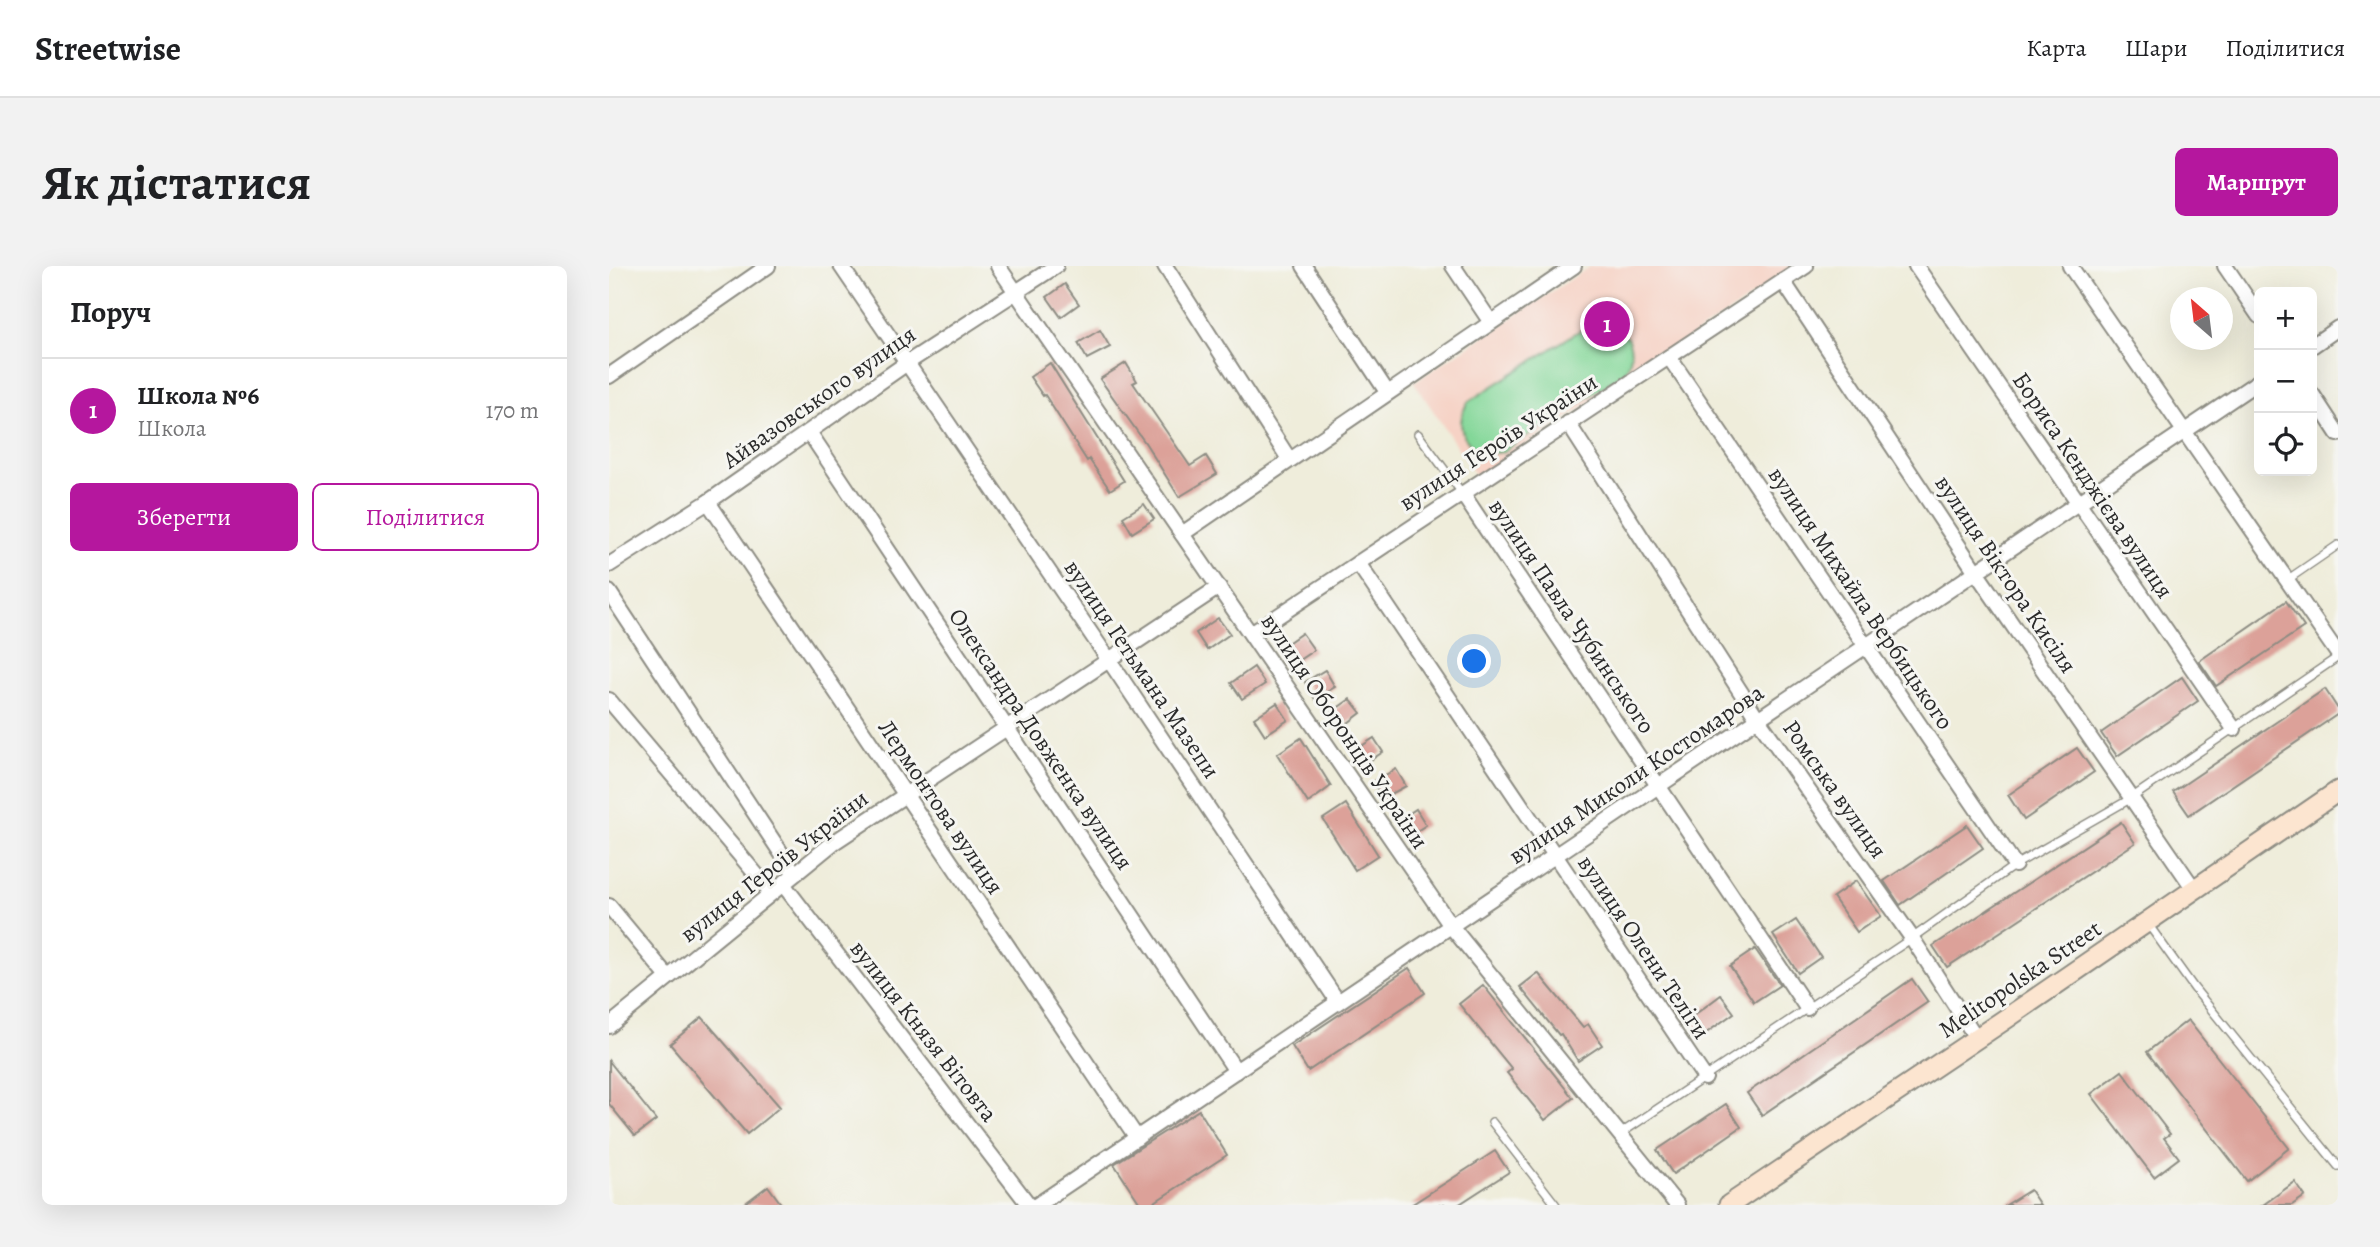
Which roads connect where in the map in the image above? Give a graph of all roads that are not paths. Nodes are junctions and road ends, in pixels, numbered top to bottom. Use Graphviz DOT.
graph roads {
  1 [pos="768,266"];
  2 [pos="841,266"];
  3 [pos="998,266"];
  4 [pos="1056,266"];
  5 [pos="1165,266"];
  6 [pos="1304,266"];
  7 [pos="1453,266"];
  8 [pos="1574,266"];
  9 [pos="1806,266"];
  10 [pos="1916,266"];
  11 [pos="2070,266"];
  12 [pos="2225,266"];
  13 [pos="1783,281"];
  14 [pos="1016,292"];
  15 [pos="2254,309"];
  16 [pos="1490,321"];
  17 [pos="2338,328"];
  18 [pos="2317,343"];
  19 [pos="1669,357"];
  20 [pos="907,363"];
  21 [pos="609,376"];
  22 [pos="2254,385"];
  23 [pos="1387,392"];
  24 [pos="2317,402"];
  25 [pos="1568,423"];
  26 [pos="809,432"];
  27 [pos="2185,432"];
  28 [pos="1418,434"];
  29 [pos="2338,434"];
  30 [pos="1289,459"];
  31 [pos="1462,493"];
  32 [pos="708,502"];
  33 [pos="2078,503"];
  34 [pos="1182,534"];
  35 [pos="2338,545"];
  36 [pos="1358,563"];
  37 [pos="609,565"];
  38 [pos="1976,572"];
  39 [pos="2287,580"];
  40 [pos="1219,587"];
  41 [pos="609,592"];
  42 [pos="1251,634"];
  43 [pos="1866,647"];
  44 [pos="2338,656"];
  45 [pos="1109,660"];
  46 [pos="609,699"];
  47 [pos="1758,719"];
  48 [pos="1006,728"];
  49 [pos="2234,729"];
  50 [pos="1659,786"];
  51 [pos="2338,790"];
  52 [pos="906,795"];
  53 [pos="2130,799"];
  54 [pos="1555,856"];
  55 [pos="2015,865"];
  56 [pos="795,874"];
  57 [pos="777,888"];
  58 [pos="2194,889"];
  59 [pos="609,906"];
  60 [pos="2147,922"];
  61 [pos="1451,926"];
  62 [pos="1912,938"];
  63 [pos="668,977"];
  64 [pos="1338,1002"];
  65 [pos="1807,1008"];
  66 [pos="609,1026"];
  67 [pos="1977,1039"];
  68 [pos="1236,1071"];
  69 [pos="1705,1077"];
  70 [pos="1492,1122"];
  71 [pos="1620,1134"];
  72 [pos="1137,1138"];
  73 [pos="2338,1166"];
  74 [pos="1029,1205"];
  75 [pos="1037,1205"];
  76 [pos="1556,1205"];
  77 [pos="1677,1205"];
  78 [pos="1729,1205"];
  1 -- 21 [label="street"];
  2 -- 20 [label="street, вулиця Гетьмана Мазепи"];
  3 -- 14 [label="street, вулиця Оборонців України"];
  4 -- 14 [label="street, Айвазовського вулиця"];
  5 -- 30 [label="street"];
  6 -- 23 [label="street"];
  7 -- 16 [label="street"];
  8 -- 16 [label="street"];
  9 -- 13 [label="street, вулиця Героїв України"];
  10 -- 33 [label="street, Бориса Кенджієва вулиця"];
  11 -- 27 [label="street"];
  12 -- 15 [label="street"];
  13 -- 19 [label="street, вулиця Героїв України"];
  13 -- 38 [label="street, вулиця Віктора Кисіля"];
  14 -- 20 [label="street, Айвазовського вулиця"];
  14 -- 34 [label="street, вулиця Оборонців України"];
  16 -- 23 [label="street"];
  17 -- 18 [label="street"];
  19 -- 25 [label="street, вулиця Героїв України"];
  19 -- 43 [label="street, вулиця Михайла Вербицького"];
  20 -- 26 [label="street, Айвазовського вулиця"];
  20 -- 45 [label="street, вулиця Гетьмана Мазепи"];
  22 -- 27 [label="street, вулиця Миколи Костомарова"];
  23 -- 30 [label="street"];
  24 -- 29 [label="street"];
  25 -- 31 [label="street, вулиця Героїв України"];
  25 -- 47 [label="street, Ромська вулиця"];
  26 -- 32 [label="street, Айвазовського вулиця"];
  26 -- 48 [label="street, Олександра Довженка вулиця"];
  27 -- 33 [label="street, вулиця Миколи Костомарова"];
  27 -- 39 [label="street"];
  28 -- 31 [label="lane"];
  30 -- 34 [label="street"];
  31 -- 36 [label="street, вулиця Героїв України"];
  31 -- 50 [label="street, вулиця Павла Чубинського"];
  32 -- 37 [label="street, Айвазовського вулиця"];
  32 -- 52 [label="street, Лермонтова вулиця"];
  33 -- 38 [label="street, вулиця Миколи Костомарова"];
  33 -- 49 [label="street, Бориса Кенджієва вулиця"];
  34 -- 40 [label="street, вулиця Оборонців України"];
  35 -- 39 [label="lane"];
  36 -- 42 [label="street, вулиця Героїв України"];
  36 -- 54 [label="street, вулиця Олени Теліги"];
  38 -- 43 [label="street, вулиця Миколи Костомарова"];
  38 -- 53 [label="street, вулиця Віктора Кисіля"];
  39 -- 44 [label="street"];
  40 -- 42 [label="street, вулиця Оборонців України"];
  40 -- 45 [label="street, вулиця Героїв України"];
  41 -- 56 [label="street"];
  42 -- 61 [label="street, вулиця Оборонців України"];
  43 -- 47 [label="street, вулиця Миколи Костомарова"];
  43 -- 55 [label="street, вулиця Михайла Вербицького"];
  44 -- 49 [label="lane"];
  45 -- 48 [label="street, вулиця Героїв України"];
  45 -- 64 [label="street, вулиця Гетьмана Мазепи"];
  46 -- 57 [label="street, вулиця Князя Вітовта"];
  47 -- 50 [label="street, вулиця Миколи Костомарова"];
  47 -- 62 [label="street, Ромська вулиця"];
  48 -- 52 [label="street, вулиця Героїв України"];
  48 -- 68 [label="street, Олександра Довженка вулиця"];
  49 -- 53 [label="lane"];
  50 -- 54 [label="street, вулиця Миколи Костомарова"];
  50 -- 65 [label="street, вулиця Павла Чубинського"];
  51 -- 58 [label="main road, Melitopolska Street"];
  52 -- 56 [label="street, вулиця Героїв України"];
  52 -- 72 [label="street, Лермонтова вулиця"];
  53 -- 55 [label="lane"];
  53 -- 58 [label="street, вулиця Віктора Кисіля"];
  54 -- 61 [label="street, вулиця Миколи Костомарова"];
  54 -- 69 [label="street, вулиця Олени Теліги"];
  55 -- 62 [label="lane"];
  56 -- 57 [label="street, вулиця Героїв України"];
  57 -- 63 [label="street, вулиця Героїв України"];
  57 -- 74 [label="street, вулиця Князя Вітовта"];
  58 -- 60 [label="main road, Melitopolska Street"];
  59 -- 63 [label="street"];
  60 -- 67 [label="main road, Melitopolska Street"];
  60 -- 73 [label="lane"];
  61 -- 64 [label="street, вулиця Миколи Костомарова"];
  61 -- 71 [label="street, вулиця Оборонців України"];
  62 -- 65 [label="lane"];
  62 -- 67 [label="street, Ромська вулиця"];
  63 -- 66 [label="street, вулиця Героїв України"];
  64 -- 68 [label="street, вулиця Миколи Костомарова"];
  65 -- 69 [label="lane"];
  67 -- 78 [label="main road, Melitopolska Street"];
  68 -- 72 [label="street, вулиця Миколи Костомарова"];
  69 -- 71 [label="lane"];
  70 -- 76 [label="lane"];
  71 -- 77 [label="street, вулиця Оборонців України"];
  72 -- 75 [label="street, вулиця Миколи Костомарова"];
}
